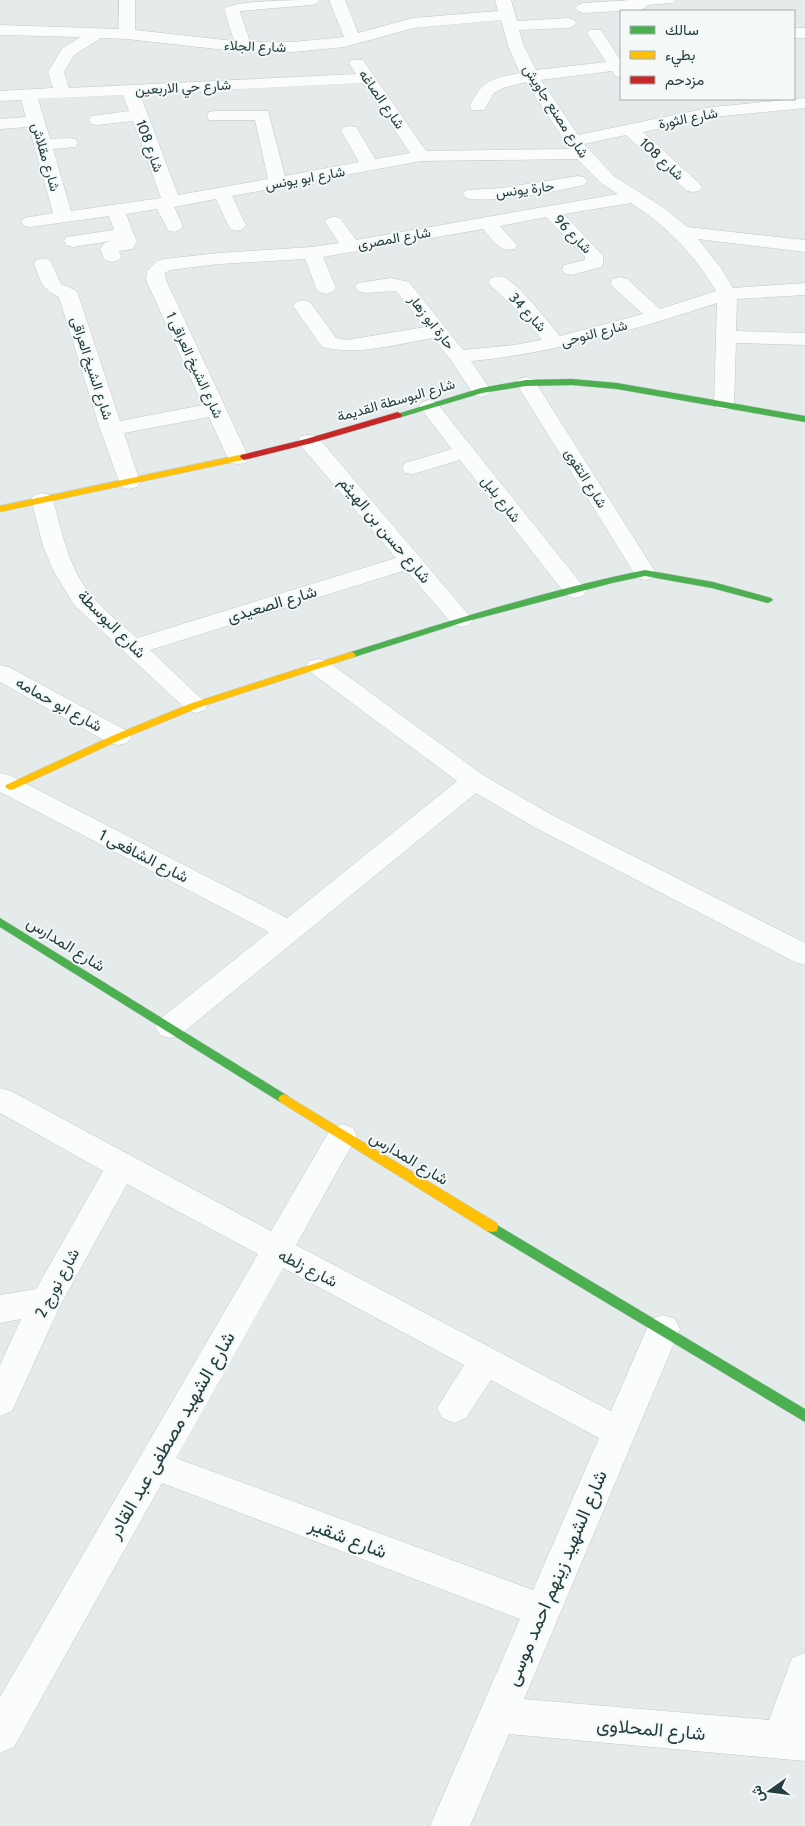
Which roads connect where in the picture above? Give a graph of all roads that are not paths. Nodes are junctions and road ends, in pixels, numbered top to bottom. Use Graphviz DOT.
graph roads {
  1 [pos="126,0"];
  2 [pos="312,0"];
  3 [pos="337,0"];
  4 [pos="667,0"];
  5 [pos="640,4"];
  6 [pos="583,8"];
  7 [pos="507,13"];
  8 [pos="568,23"];
  9 [pos="0,30"];
  10 [pos="96,34"];
  11 [pos="127,34"];
  12 [pos="595,34"];
  13 [pos="348,41"];
  14 [pos="244,47"];
  15 [pos="619,69"];
  16 [pos="530,76"];
  17 [pos="366,78"];
  18 [pos="130,90"];
  19 [pos="63,93"];
  20 [pos="28,95"];
  21 [pos="0,96"];
  22 [pos="701,100"];
  23 [pos="805,104"];
  24 [pos="478,106"];
  25 [pos="713,112"];
  26 [pos="139,115"];
  27 [pos="215,116"];
  28 [pos="97,120"];
  29 [pos="36,122"];
  30 [pos="0,124"];
  31 [pos="350,130"];
  32 [pos="631,130"];
  33 [pos="69,143"];
  34 [pos="43,145"];
  35 [pos="577,147"];
  36 [pos="557,154"];
  37 [pos="421,156"];
  38 [pos="370,166"];
  39 [pos="578,182"];
  40 [pos="278,183"];
  41 [pos="693,187"];
  42 [pos="222,193"];
  43 [pos="472,194"];
  44 [pos="632,197"];
  45 [pos="167,203"];
  46 [pos="594,204"];
  47 [pos="116,211"];
  48 [pos="551,212"];
  49 [pos="64,218"];
  50 [pos="30,222"];
  51 [pos="334,222"];
  52 [pos="487,222"];
  53 [pos="237,225"];
  54 [pos="174,226"];
  55 [pos="682,232"];
  56 [pos="125,234"];
  57 [pos="73,241"];
  58 [pos="351,246"];
  59 [pos="508,246"];
  60 [pos="805,246"];
  61 [pos="312,252"];
  62 [pos="112,256"];
  63 [pos="43,264"];
  64 [pos="571,269"];
  65 [pos="156,271"];
  66 [pos="498,282"];
  67 [pos="620,283"];
  68 [pos="365,287"];
  69 [pos="326,288"];
  70 [pos="805,289"];
  71 [pos="727,294"];
  72 [pos="303,306"];
  73 [pos="657,316"];
  74 [pos="438,331"];
  75 [pos="726,337"];
  76 [pos="805,339"];
  77 [pos="556,343"];
  78 [pos="458,356"];
  79 [pos="526,383"];
  80 [pos="481,391"];
  81 [pos="724,404"];
  82 [pos="429,406"];
  83 [pos="216,409"];
  84 [pos="805,419"];
  85 [pos="112,428"];
  86 [pos="309,441"];
  87 [pos="464,452"];
  88 [pos="238,458"];
  89 [pos="413,468"];
  90 [pos="129,482"];
  91 [pos="42,500"];
  92 [pos="0,509"];
  93 [pos="410,560"];
  94 [pos="646,573"];
  95 [pos="574,591"];
  96 [pos="768,600"];
  97 [pos="461,620"];
  98 [pos="134,647"];
  99 [pos="318,666"];
  100 [pos="0,672"];
  101 [pos="196,705"];
  102 [pos="118,737"];
  103 [pos="474,781"];
  104 [pos="5,784"];
  105 [pos="0,922"];
  106 [pos="289,931"];
  107 [pos="805,955"];
  108 [pos="170,1027"];
  109 [pos="0,1099"];
  110 [pos="342,1136"];
  111 [pos="121,1167"];
  112 [pos="276,1251"];
  113 [pos="46,1300"];
  114 [pos="0,1309"];
  115 [pos="664,1329"];
  116 [pos="486,1360"];
  117 [pos="0,1401"];
  118 [pos="454,1408"];
  119 [pos="805,1416"];
  120 [pos="619,1432"];
  121 [pos="154,1465"];
  122 [pos="542,1610"];
  123 [pos="805,1671"];
  124 [pos="497,1715"];
  125 [pos="0,1734"];
  126 [pos="793,1741"];
  127 [pos="450,1826"];
  1 -- 11 [label="street"];
  2 -- 14 [label="street"];
  3 -- 13 [label="street, شارع الصاغه"];
  4 -- 5 [label="street"];
  5 -- 6 [label="street"];
  7 -- 8 [label="street, شارع الجلاء"];
  7 -- 13 [label="street, شارع الجلاء"];
  7 -- 16 [label="street, شارع مصنع جاويش"];
  9 -- 10 [label="street, شارع الجلاء"];
  10 -- 11 [label="street, شارع الجلاء"];
  10 -- 19 [label="street"];
  11 -- 14 [label="street, شارع الجلاء"];
  12 -- 15 [label="street"];
  13 -- 14 [label="street, شارع الجلاء"];
  13 -- 17 [label="street, شارع الصاغه"];
  15 -- 16 [label="street"];
  16 -- 24 [label="street"];
  16 -- 35 [label="street, شارع مصنع جاويش"];
  17 -- 18 [label="street, شارع حي الاربعين"];
  17 -- 37 [label="street, شارع الصاغه"];
  18 -- 19 [label="street, شارع حي الاربعين"];
  18 -- 26 [label="street, شارع 108"];
  19 -- 20 [label="street, شارع حي الاربعين"];
  20 -- 21 [label="street, شارع حي الاربعين"];
  20 -- 29 [label="street, شارع مقلاش"];
  22 -- 25 [label="street"];
  23 -- 25 [label="street, شارع الثورة"];
  25 -- 32 [label="street, شارع الثورة"];
  26 -- 28 [label="street"];
  26 -- 45 [label="street, شارع 108"];
  27 -- 40 [label="street"];
  29 -- 30 [label="street"];
  29 -- 34 [label="street, شارع مقلاش"];
  31 -- 38 [label="street"];
  32 -- 35 [label="street, شارع الثورة"];
  32 -- 41 [label="street, شارع 108"];
  33 -- 34 [label="street"];
  34 -- 49 [label="street, شارع مقلاش"];
  35 -- 36 [label="street, شارع ابو يونس"];
  35 -- 44 [label="street, شارع مصنع جاويش"];
  36 -- 37 [label="street, شارع ابو يونس"];
  36 -- 39 [label="street"];
  37 -- 38 [label="street, شارع ابو يونس"];
  38 -- 40 [label="street, شارع ابو يونس"];
  39 -- 43 [label="street, حارة يونس"];
  39 -- 46 [label="street"];
  40 -- 42 [label="street, شارع ابو يونس"];
  42 -- 45 [label="street, شارع ابو يونس"];
  42 -- 53 [label="street"];
  44 -- 46 [label="street, شارع المصرى"];
  44 -- 55 [label="street, شارع مصنع جاويش"];
  45 -- 47 [label="street, شارع ابو يونس"];
  45 -- 54 [label="street, شارع 108"];
  46 -- 48 [label="street, شارع المصرى"];
  47 -- 49 [label="street, شارع ابو يونس"];
  47 -- 56 [label="street"];
  48 -- 52 [label="street, شارع المصرى"];
  48 -- 64 [label="street, شارع 96"];
  49 -- 50 [label="street, شارع ابو يونس"];
  51 -- 58 [label="street"];
  52 -- 58 [label="street, شارع المصرى"];
  52 -- 59 [label="street"];
  55 -- 60 [label="street"];
  55 -- 71 [label="street, شارع مصنع جاويش"];
  56 -- 57 [label="street"];
  56 -- 62 [label="street"];
  58 -- 61 [label="street, شارع المصرى"];
  61 -- 65 [label="street, شارع المصرى"];
  61 -- 69 [label="street"];
  63 -- 85 [label="street, شارع الشيخ العراقى"];
  65 -- 83 [label="street, شارع الشيخ العراقى 1"];
  66 -- 77 [label="street, شارع 34"];
  67 -- 73 [label="street"];
  68 -- 74 [label="street, حارة ابو زهار"];
  70 -- 71 [label="street, شارع النوحى"];
  71 -- 73 [label="street, شارع النوحى"];
  71 -- 75 [label="street"];
  72 -- 74 [label="street"];
  73 -- 77 [label="street, شارع النوحى"];
  74 -- 78 [label="street, حارة ابو زهار"];
  75 -- 76 [label="street"];
  75 -- 81 [label="street"];
  77 -- 78 [label="street, شارع النوحى"];
  78 -- 80 [label="street, حارة ابو زهار"];
  79 -- 80 [label="street, شارع البوسطة القديمة"];
  79 -- 81 [label="street, شارع البوسطة القديمة"];
  79 -- 94 [label="street, شارع التقوى"];
  80 -- 82 [label="street, شارع البوسطة القديمة"];
  81 -- 84 [label="street, شارع البوسطة القديمة"];
  82 -- 86 [label="street, شارع البوسطة القديمة"];
  82 -- 87 [label="street, شارع بلبل"];
  83 -- 85 [label="street"];
  83 -- 88 [label="street, شارع الشيخ العراقى 1"];
  85 -- 90 [label="street, شارع الشيخ العراقى"];
  86 -- 88 [label="street, شارع البوسطة القديمة"];
  86 -- 93 [label="street, شارع حسن بن الهيثم"];
  87 -- 89 [label="street"];
  87 -- 95 [label="street, شارع بلبل"];
  88 -- 90 [label="street, شارع البوسطة القديمة"];
  90 -- 91 [label="street, شارع البوسطة القديمة"];
  91 -- 92 [label="street, شارع البوسطة القديمة"];
  91 -- 98 [label="street, شارع البوسطة"];
  93 -- 97 [label="street, شارع حسن بن الهيثم"];
  93 -- 98 [label="street, شارع الصعيدى"];
  94 -- 95 [label="street"];
  94 -- 96 [label="street"];
  95 -- 97 [label="street"];
  97 -- 99 [label="street"];
  98 -- 101 [label="street, شارع البوسطة"];
  99 -- 101 [label="street"];
  99 -- 103 [label="street"];
  100 -- 102 [label="street, شارع ابو حمامه"];
  101 -- 102 [label="street"];
  102 -- 104 [label="street"];
  103 -- 106 [label="street"];
  103 -- 107 [label="street"];
  104 -- 106 [label="street, شارع الشافعى 1"];
  105 -- 108 [label="street, شارع المدارس"];
  106 -- 108 [label="street"];
  108 -- 110 [label="street, شارع المدارس"];
  109 -- 111 [label="street, شارع زلطه"];
  110 -- 112 [label="street, شارع الشهيد مصطفى عبد القادر"];
  110 -- 115 [label="street, شارع المدارس"];
  111 -- 112 [label="street, شارع زلطه"];
  111 -- 113 [label="street, شارع نورج 2"];
  112 -- 116 [label="street, شارع زلطه"];
  112 -- 121 [label="street, شارع الشهيد مصطفى عبد القادر"];
  113 -- 114 [label="street"];
  113 -- 117 [label="street, شارع نورج 2"];
  115 -- 119 [label="street, شارع المدارس"];
  115 -- 120 [label="street, شارع الشهيد زينهم احمد موسى"];
  116 -- 118 [label="street"];
  116 -- 120 [label="street, شارع زلطه"];
  120 -- 122 [label="street, شارع الشهيد زينهم احمد موسى"];
  121 -- 122 [label="street, شارع شقير"];
  121 -- 125 [label="street, شارع الشهيد مصطفى عبد القادر"];
  122 -- 124 [label="street, شارع الشهيد زينهم احمد موسى"];
  123 -- 126 [label="street"];
  124 -- 126 [label="street, شارع المحلاوى"];
  124 -- 127 [label="street, شارع الشهيد زينهم احمد موسى"];
}
